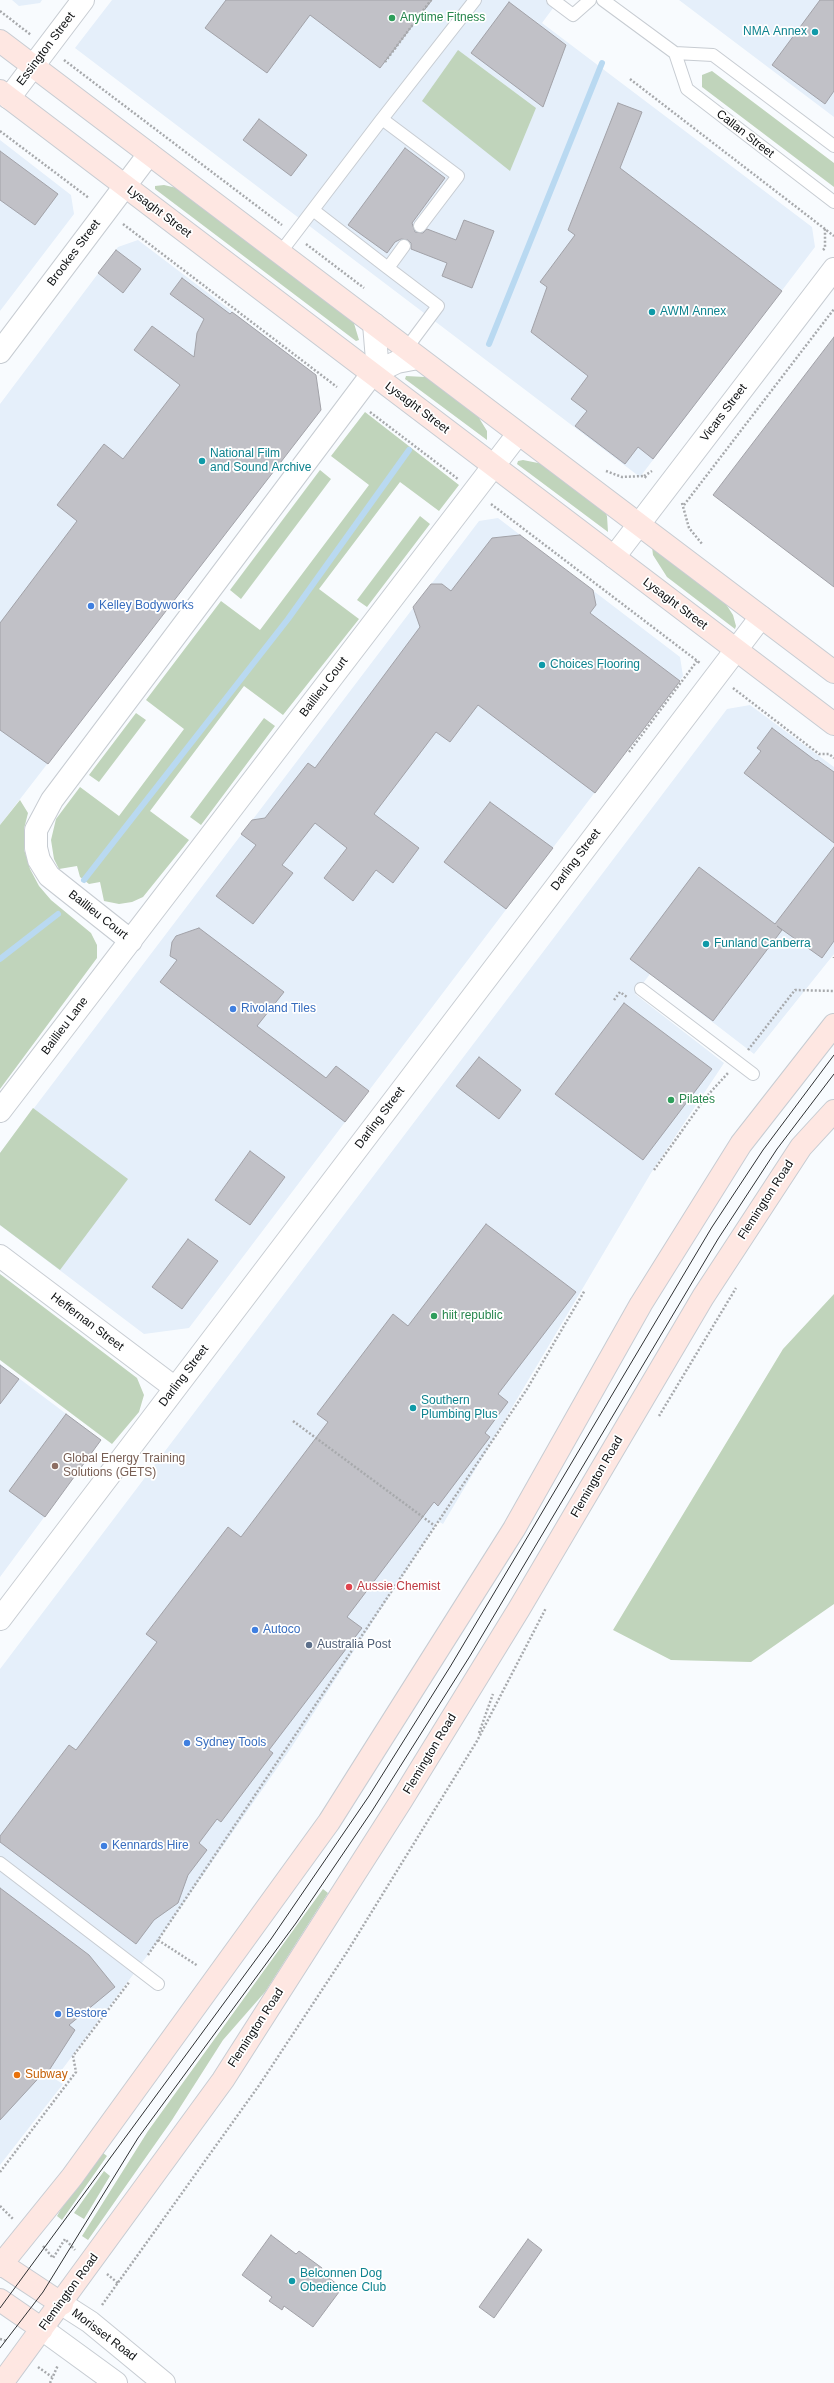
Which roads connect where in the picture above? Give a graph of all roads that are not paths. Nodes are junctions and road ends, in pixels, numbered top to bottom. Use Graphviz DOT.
graph roads {
  1 [pos="83,0"];
  2 [pos="475,0"];
  3 [pos="553,0"];
  4 [pos="590,0"];
  5 [pos="603,0"];
  6 [pos="0,41"];
  7 [pos="675,53"];
  8 [pos="33,66"];
  9 [pos="5,94"];
  10 [pos="382,119"];
  11 [pos="834,146"];
  12 [pos="149,154"];
  13 [pos="125,185"];
  14 [pos="834,202"];
  15 [pos="313,210"];
  16 [pos="420,226"];
  17 [pos="404,246"];
  18 [pos="280,253"];
  19 [pos="388,268"];
  20 [pos="834,269"];
  21 [pos="374,324"];
  22 [pos="0,352"];
  23 [pos="412,353"];
  24 [pos="372,374"];
  25 [pos="518,434"];
  26 [pos="494,466"];
  27 [pos="639,525"];
  28 [pos="614,557"];
  29 [pos="761,617"];
  30 [pos="736,650"];
  31 [pos="834,672"];
  32 [pos="834,724"];
  33 [pos="131,941"];
  34 [pos="641,988"];
  35 [pos="834,1025"];
  36 [pos="753,1074"];
  37 [pos="834,1096"];
  38 [pos="0,1111"];
  39 [pos="834,1111"];
  40 [pos="801,1147"];
  41 [pos="0,1256"];
  42 [pos="175,1388"];
  43 [pos="0,1619"];
  44 [pos="0,1863"];
  45 [pos="158,1984"];
  46 [pos="0,2264"];
  47 [pos="0,2300"];
  48 [pos="62,2304"];
  49 [pos="42,2329"];
  50 [pos="2,2383"];
  51 [pos="116,2383"];
  52 [pos="164,2383"];
  1 -- 8 [label="street, Essington Street"];
  2 -- 10 [label="lane"];
  3 -- 4 [label="lane"];
  5 -- 7 [label="lane"];
  6 -- 8 [label="main road"];
  7 -- 11 [label="lane"];
  7 -- 14 [label="lane, Callan Street"];
  8 -- 9 [label="street, Essington Street"];
  8 -- 12 [label="main road"];
  9 -- 13 [label="main road, Lysaght Street"];
  10 -- 15 [label="lane"];
  10 -- 16 [label="lane"];
  12 -- 13 [label="street, Brookes Street"];
  12 -- 18 [label="main road"];
  13 -- 22 [label="street, Brookes Street"];
  13 -- 24 [label="main road, Lysaght Street"];
  15 -- 18 [label="lane"];
  15 -- 19 [label="lane"];
  17 -- 19 [label="lane"];
  18 -- 21 [label="main road"];
  19 -- 23 [label="lane"];
  20 -- 27 [label="street, Vicars Street"];
  21 -- 23 [label="main road"];
  21 -- 24 [label="street, Baillieu Court"];
  23 -- 24 [label="street, Baillieu Court"];
  23 -- 25 [label="main road"];
  24 -- 26 [label="main road, Lysaght Street"];
  24 -- 33 [label="street, Baillieu Court"];
  25 -- 26 [label="street, Baillieu Court"];
  25 -- 27 [label="main road"];
  26 -- 28 [label="main road, Lysaght Street"];
  26 -- 33 [label="street, Baillieu Court"];
  27 -- 28 [label="street, Vicars Street"];
  27 -- 29 [label="main road"];
  28 -- 30 [label="main road, Lysaght Street"];
  29 -- 30 [label="street, Darling Street"];
  29 -- 31 [label="main road"];
  30 -- 32 [label="main road, Lysaght Street"];
  30 -- 42 [label="street, Darling Street"];
  33 -- 38 [label="street, Baillieu Lane"];
  34 -- 36 [label="lane"];
  35 -- 46 [label="main road"];
  37 -- 40 [label="main road"];
  39 -- 40 [label="main road, Flemington Road"];
  40 -- 48 [label="main road, Flemington Road"];
  41 -- 42 [label="street, Heffernan Street"];
  42 -- 43 [label="street, Darling Street"];
  44 -- 45 [label="lane"];
  46 -- 48 [label="main road, Morisset Road"];
  47 -- 49 [label="main road"];
  48 -- 49 [label="main road, Flemington Road"];
  48 -- 52 [label="street, Morisset Road"];
  49 -- 50 [label="main road, Flemington Road"];
  49 -- 51 [label="street"];
}
